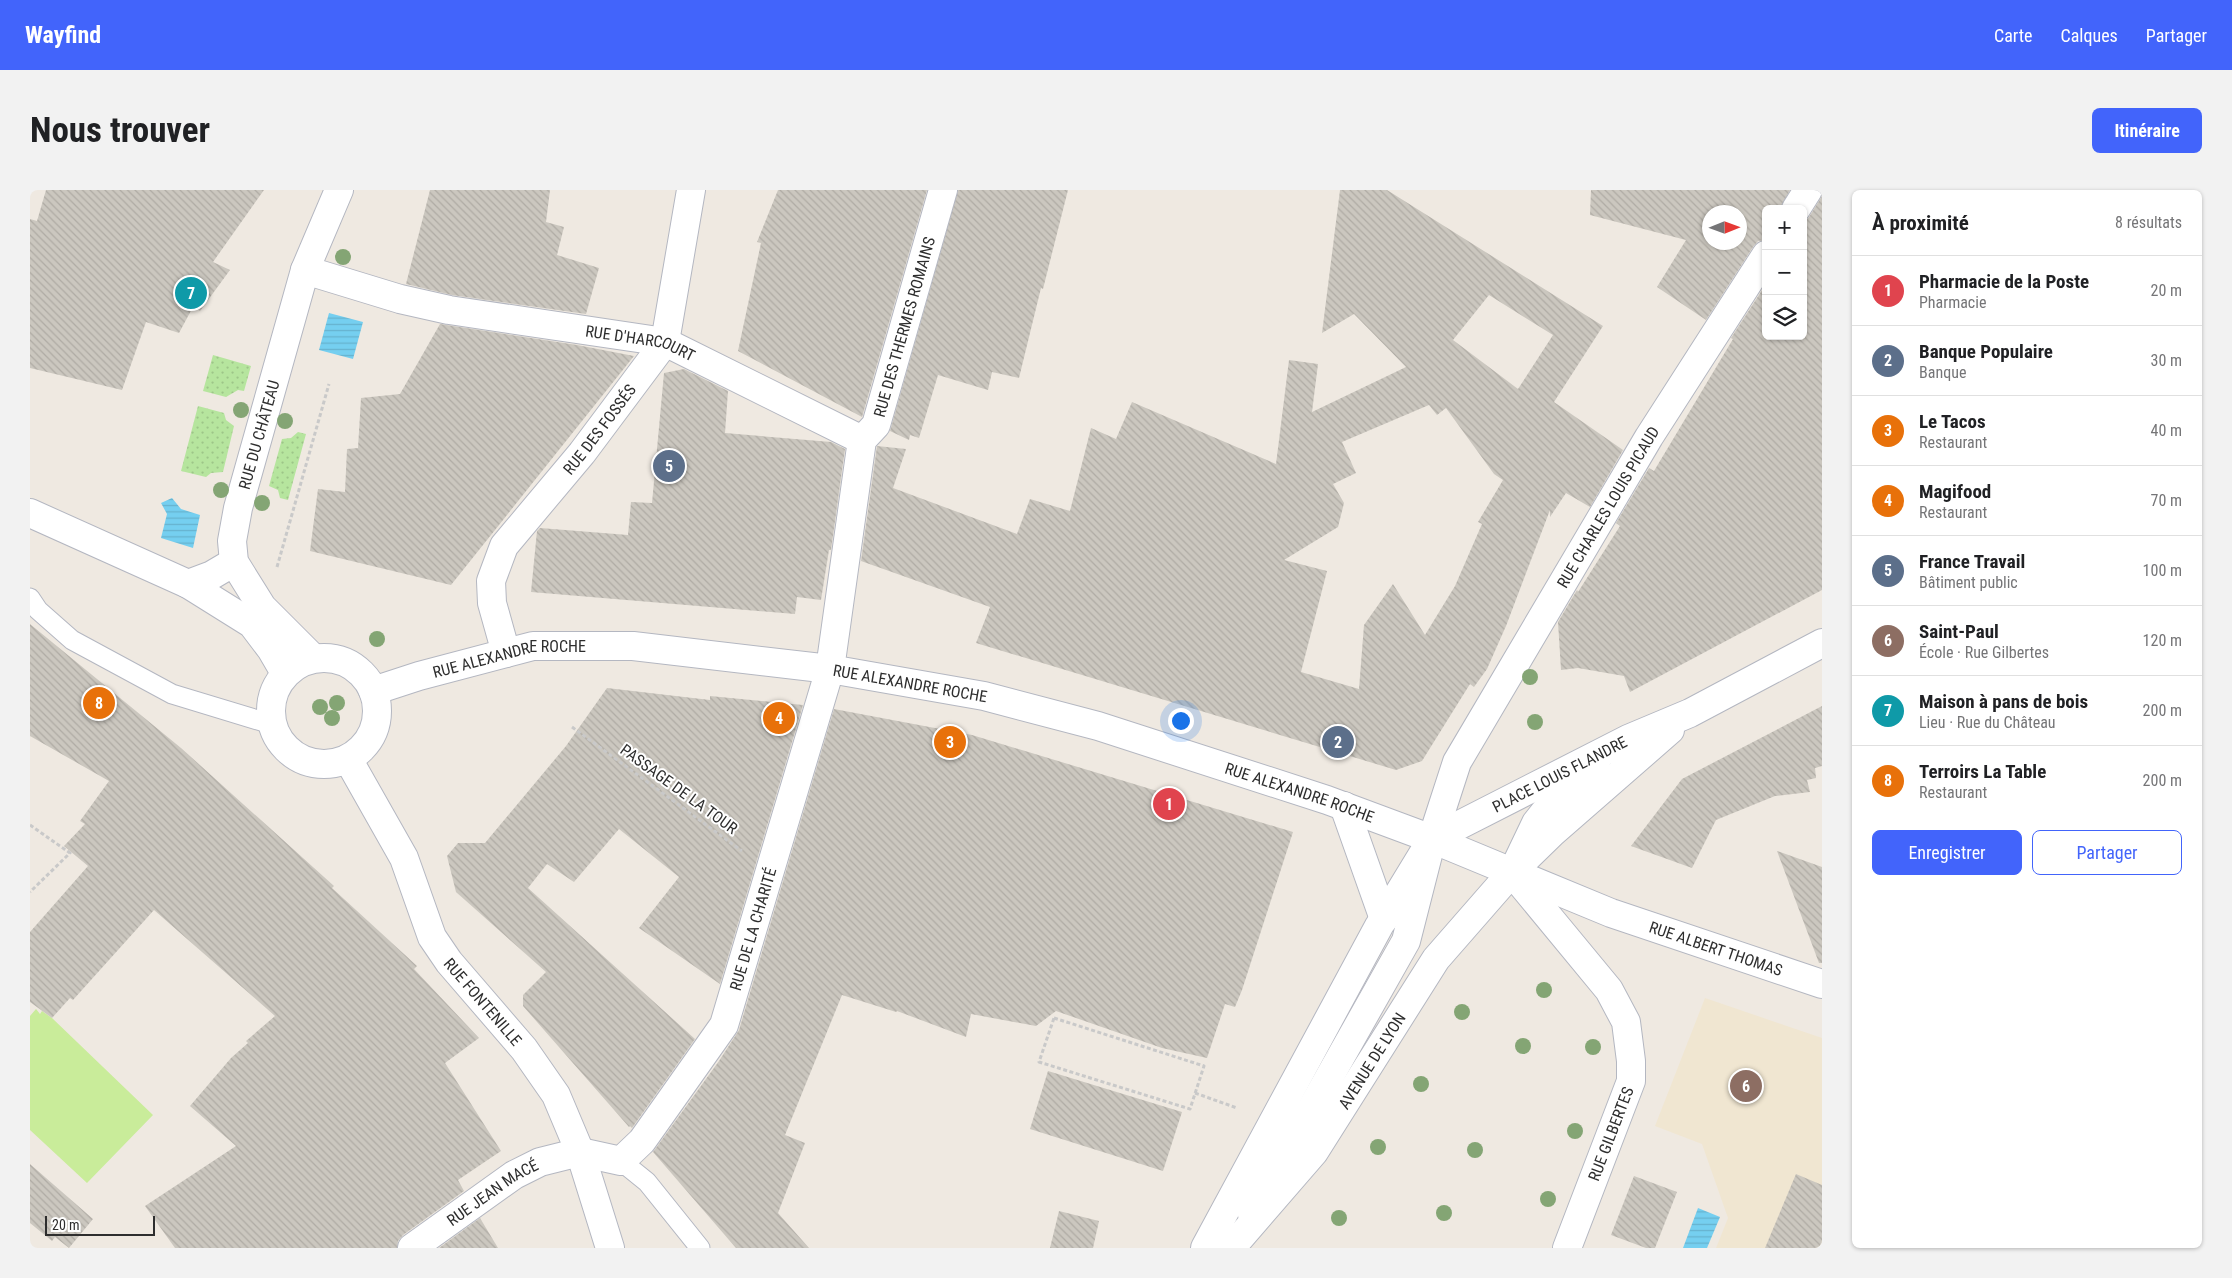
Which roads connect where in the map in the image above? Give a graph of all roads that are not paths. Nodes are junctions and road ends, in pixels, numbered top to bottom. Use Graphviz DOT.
graph roads {
  1 [pos="339,190"];
  2 [pos="690,190"];
  3 [pos="943,190"];
  4 [pos="1808,190"];
  5 [pos="1799,205"];
  6 [pos="1762,261"];
  7 [pos="306,270"];
  8 [pos="665,342"];
  9 [pos="862,440"];
  10 [pos="30,513"];
  11 [pos="234,562"];
  12 [pos="188,584"];
  13 [pos="30,598"];
  14 [pos="1822,642"];
  15 [pos="506,653"];
  16 [pos="314,658"];
  17 [pos="830,669"];
  18 [pos="285,673"];
  19 [pos="374,691"];
  20 [pos="1690,713"];
  21 [pos="271,724"];
  22 [pos="1606,750"];
  23 [pos="348,759"];
  24 [pos="1344,806"];
  25 [pos="1432,839"];
  26 [pos="1512,872"];
  27 [pos="1384,919"];
  28 [pos="1822,984"];
  29 [pos="580,1152"];
  30 [pos="621,1162"];
  31 [pos="1235,1242"];
  32 [pos="412,1248"];
  33 [pos="610,1248"];
  34 [pos="700,1248"];
  35 [pos="1205,1248"];
  36 [pos="1567,1248"];
  1 -- 7 [label="street, RUE DU CHÂTEAU"];
  2 -- 8 [label="street, RUE DES FOSSÉS"];
  3 -- 9 [label="street, RUE DES THERMES ROMAINS"];
  4 -- 5 [label="street"];
  6 -- 25 [label="street, RUE CHARLES LOUIS PICAUD"];
  7 -- 8 [label="street, RUE D'HARCOURT"];
  7 -- 11 [label="street, RUE DU CHÂTEAU"];
  8 -- 9 [label="street, RUE D'HARCOURT"];
  8 -- 15 [label="street, RUE DES FOSSÉS"];
  9 -- 17 [label="street"];
  10 -- 12 [label="street"];
  11 -- 12 [label="street"];
  11 -- 16 [label="street, RUE DU CHÂTEAU"];
  12 -- 18 [label="street"];
  13 -- 21 [label="lane"];
  14 -- 20 [label="street"];
  15 -- 17 [label="street, RUE ALEXANDRE ROCHE"];
  15 -- 19 [label="street, RUE ALEXANDRE ROCHE"];
  16 -- 18 [label="street"];
  16 -- 19 [label="street"];
  17 -- 24 [label="street, RUE ALEXANDRE ROCHE"];
  17 -- 30 [label="street, RUE DE LA CHARITÉ"];
  18 -- 21 [label="street"];
  19 -- 23 [label="street"];
  20 -- 22 [label="street, PLACE LOUIS FLANDRE"];
  20 -- 26 [label="street"];
  21 -- 23 [label="street"];
  22 -- 25 [label="street, PLACE LOUIS FLANDRE"];
  22 -- 26 [label="street"];
  23 -- 29 [label="street, RUE FONTENILLE"];
  24 -- 25 [label="street, RUE ALEXANDRE ROCHE"];
  24 -- 27 [label="street"];
  25 -- 26 [label="street"];
  25 -- 27 [label="street"];
  25 -- 31 [label="street"];
  26 -- 28 [label="street, RUE ALBERT THOMAS"];
  26 -- 31 [label="street, AVENUE DE LYON"];
  26 -- 36 [label="street, RUE GILBERTES"];
  27 -- 35 [label="street"];
  29 -- 30 [label="street"];
  29 -- 32 [label="street, RUE JEAN MACÉ"];
  29 -- 33 [label="street, RUE FONTENILLE"];
  30 -- 34 [label="lane"];
}
